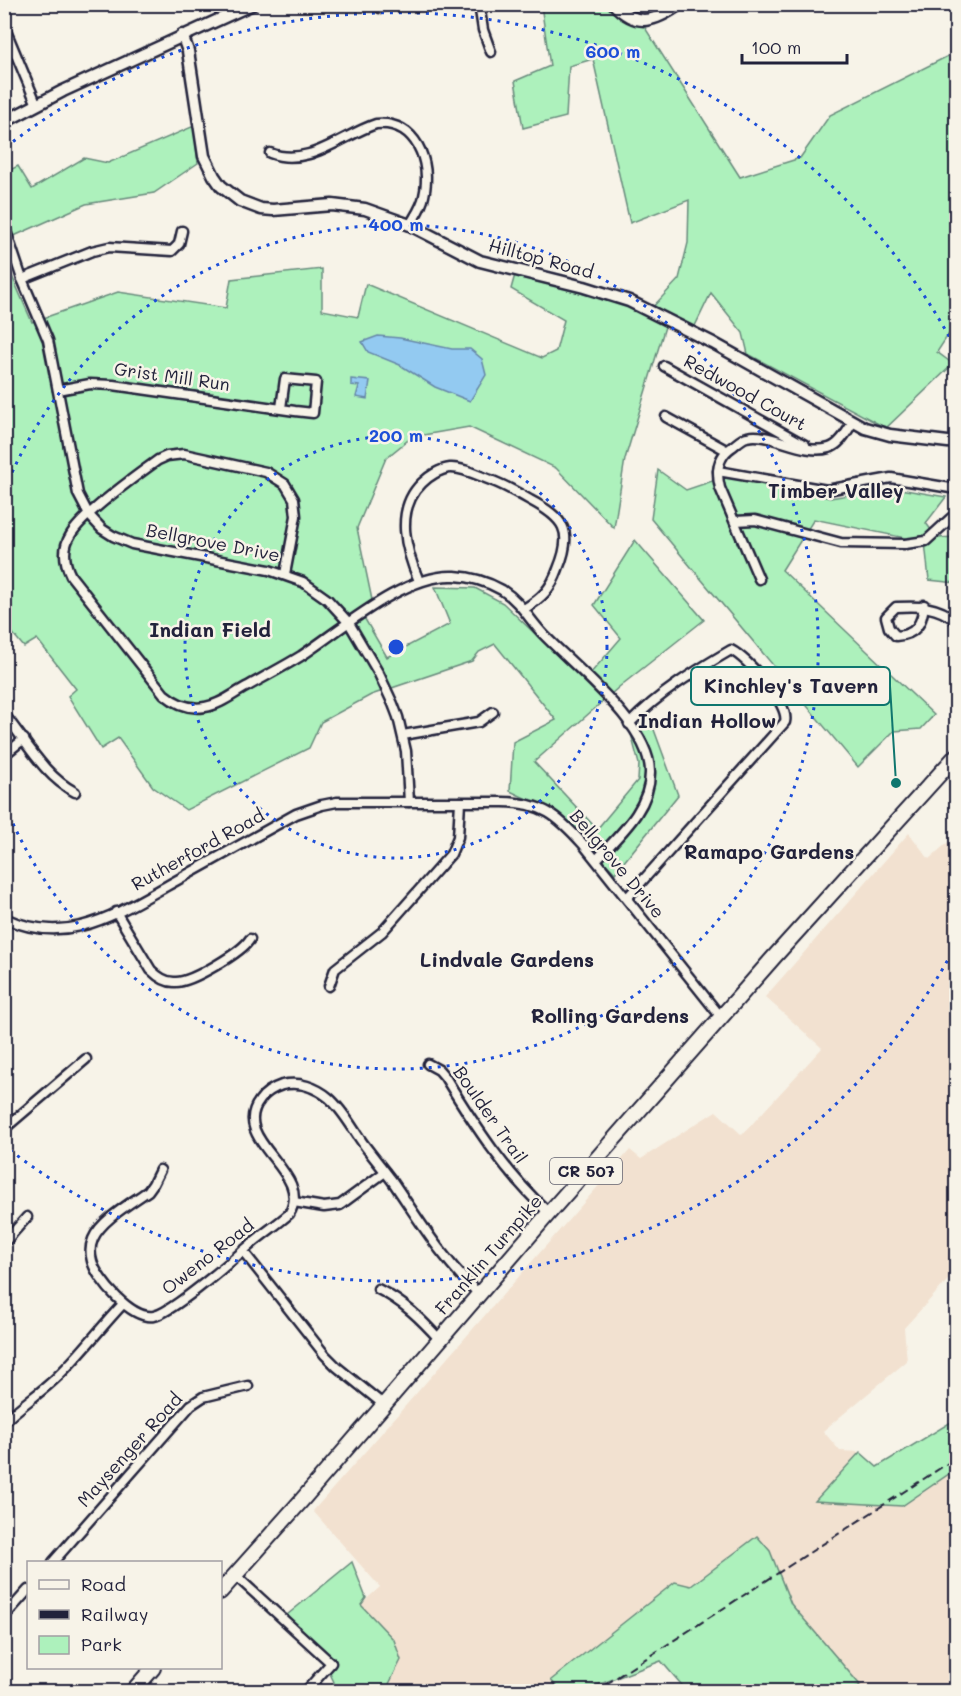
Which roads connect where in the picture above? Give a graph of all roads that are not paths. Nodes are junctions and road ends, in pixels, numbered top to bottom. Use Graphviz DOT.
graph roads {
  1 [pos="253,4"];
  2 [pos="479,4"];
  3 [pos="614,4"];
  4 [pos="680,4"];
  5 [pos="4,26"];
  6 [pos="183,35"];
  7 [pos="491,52"];
  8 [pos="37,105"];
  9 [pos="4,122"];
  10 [pos="270,153"];
  11 [pos="4,225"];
  12 [pos="410,225"];
  13 [pos="182,231"];
  14 [pos="22,279"];
  15 [pos="664,366"];
  16 [pos="58,390"];
  17 [pos="281,408"];
  18 [pos="666,417"];
  19 [pos="762,421"];
  20 [pos="853,422"];
  21 [pos="757,436"];
  22 [pos="957,443"];
  23 [pos="811,448"];
  24 [pos="726,450"];
  25 [pos="718,471"];
  26 [pos="957,489"];
  27 [pos="89,514"];
  28 [pos="956,516"];
  29 [pos="735,521"];
  30 [pos="285,574"];
  31 [pos="759,579"];
  32 [pos="419,582"];
  33 [pos="924,605"];
  34 [pos="524,609"];
  35 [pos="957,621"];
  36 [pos="349,623"];
  37 [pos="494,712"];
  38 [pos="4,714"];
  39 [pos="629,724"];
  40 [pos="403,735"];
  41 [pos="24,739"];
  42 [pos="4,755"];
  43 [pos="957,756"];
  44 [pos="75,792"];
  45 [pos="409,802"];
  46 [pos="460,802"];
  47 [pos="597,860"];
  48 [pos="627,898"];
  49 [pos="116,912"];
  50 [pos="5,921"];
  51 [pos="250,939"];
  52 [pos="329,986"];
  53 [pos="721,1017"];
  54 [pos="86,1059"];
  55 [pos="428,1064"];
  56 [pos="4,1130"];
  57 [pos="160,1170"];
  58 [pos="385,1172"];
  59 [pos="294,1202"];
  60 [pos="549,1213"];
  61 [pos="27,1217"];
  62 [pos="4,1243"];
  63 [pos="243,1251"];
  64 [pos="378,1289"];
  65 [pos="479,1294"];
  66 [pos="123,1304"];
  67 [pos="440,1340"];
  68 [pos="248,1386"];
  69 [pos="384,1405"];
  70 [pos="4,1422"];
  71 [pos="55,1561"];
  72 [pos="235,1575"];
  73 [pos="222,1590"];
  74 [pos="27,1591"];
  75 [pos="4,1617"];
  76 [pos="152,1669"];
  77 [pos="132,1692"];
  78 [pos="305,1692"];
  1 -- 6 [label="street"];
  2 -- 7 [label="street"];
  3 -- 4 [label="street"];
  5 -- 8 [label="street"];
  6 -- 8 [label="street"];
  6 -- 12 [label="street, Hilltop Road"];
  8 -- 9 [label="street"];
  10 -- 12 [label="street"];
  11 -- 14 [label="street, Bellgrove Drive"];
  12 -- 20 [label="street, Hilltop Road"];
  13 -- 14 [label="street"];
  14 -- 16 [label="street, Bellgrove Drive"];
  15 -- 19 [label="street, Redwood Court"];
  16 -- 17 [label="street, Grist Mill Run"];
  16 -- 27 [label="street, Bellgrove Drive"];
  17 -- 17 [label="street, Grist Mill Run"];
  18 -- 24 [label="street"];
  19 -- 21 [label="street"];
  19 -- 23 [label="street, Redwood Court"];
  20 -- 22 [label="street, Hilltop Road"];
  20 -- 23 [label="street"];
  21 -- 23 [label="street"];
  21 -- 24 [label="street"];
  24 -- 25 [label="street"];
  25 -- 26 [label="street"];
  25 -- 29 [label="street"];
  27 -- 30 [label="street, Bellgrove Drive"];
  27 -- 30 [label="street"];
  27 -- 36 [label="street"];
  28 -- 29 [label="street"];
  29 -- 31 [label="street"];
  30 -- 36 [label="street, Bellgrove Drive"];
  32 -- 34 [label="street"];
  32 -- 34 [label="street"];
  32 -- 36 [label="street"];
  33 -- 33 [label="street"];
  33 -- 35 [label="street"];
  34 -- 39 [label="street"];
  36 -- 40 [label="street, Bellgrove Drive"];
  37 -- 40 [label="street"];
  38 -- 41 [label="street"];
  39 -- 47 [label="street"];
  39 -- 48 [label="street"];
  40 -- 45 [label="street, Bellgrove Drive"];
  41 -- 42 [label="street"];
  41 -- 44 [label="street"];
  43 -- 53 [label="main road, Franklin Turnpike / CR 507"];
  45 -- 46 [label="street, Bellgrove Drive"];
  45 -- 49 [label="street, Rutherford Road"];
  46 -- 47 [label="street, Bellgrove Drive"];
  46 -- 52 [label="street"];
  47 -- 48 [label="street, Bellgrove Drive"];
  48 -- 53 [label="street, Bellgrove Drive"];
  49 -- 50 [label="street, Rutherford Road"];
  49 -- 51 [label="street"];
  53 -- 60 [label="main road, Franklin Turnpike / CR 507"];
  54 -- 56 [label="street"];
  55 -- 60 [label="street, Boulder Trail"];
  57 -- 66 [label="street"];
  58 -- 59 [label="street"];
  58 -- 59 [label="street"];
  58 -- 65 [label="street"];
  59 -- 63 [label="street, Oweno Road"];
  60 -- 65 [label="main road, Franklin Turnpike / CR 507"];
  61 -- 62 [label="street"];
  63 -- 66 [label="street, Oweno Road"];
  63 -- 69 [label="street"];
  64 -- 67 [label="street"];
  65 -- 67 [label="main road, Franklin Turnpike / CR 507"];
  66 -- 70 [label="street"];
  67 -- 69 [label="main road, Franklin Turnpike / CR 507"];
  68 -- 71 [label="street, Maysenger Road"];
  69 -- 72 [label="main road, Franklin Turnpike / CR 507"];
  72 -- 73 [label="main road, Franklin Turnpike / CR 507"];
  72 -- 78 [label="street"];
  74 -- 75 [label="street"];
  76 -- 77 [label="main road"];
}
